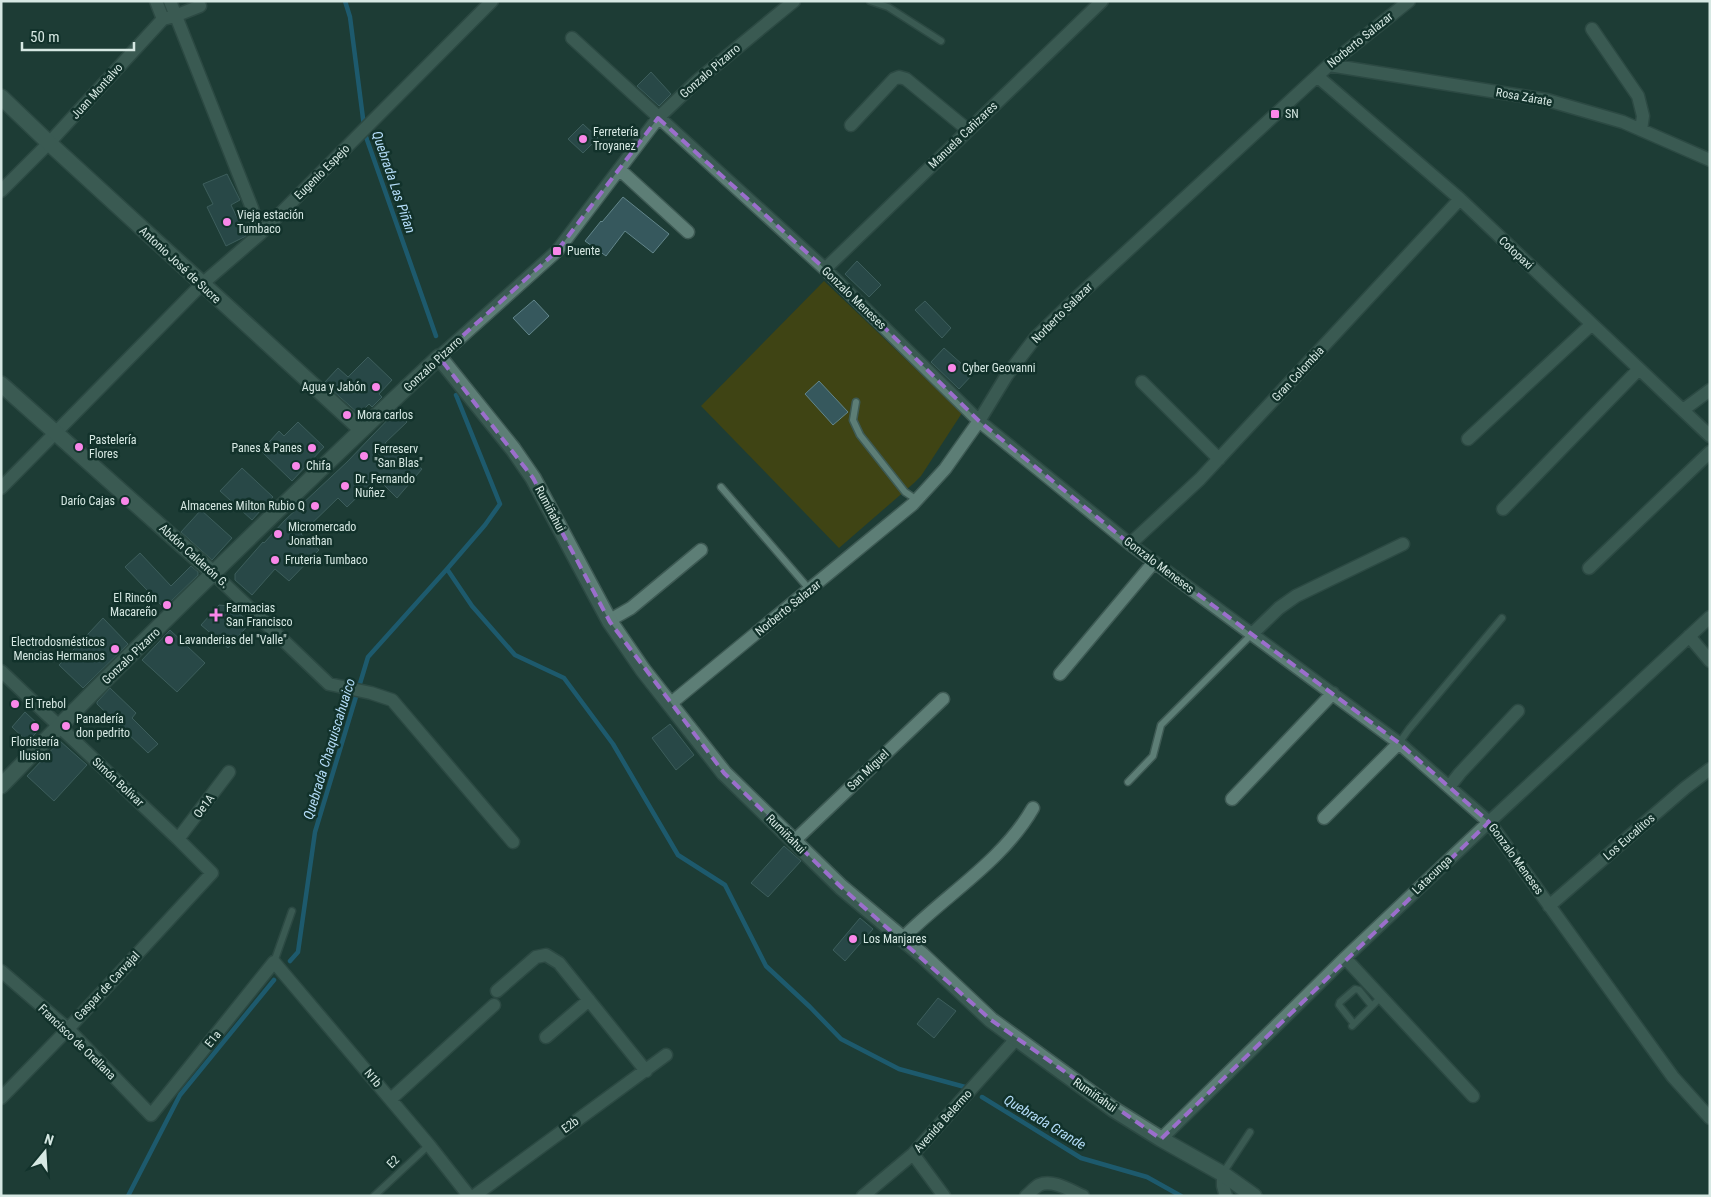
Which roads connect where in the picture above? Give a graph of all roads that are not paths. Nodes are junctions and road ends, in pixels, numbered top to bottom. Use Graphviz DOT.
graph roads {
  1 [pos="156,1"];
  2 [pos="170,1"];
  3 [pos="492,1"];
  4 [pos="794,1"];
  5 [pos="870,1"];
  6 [pos="1102,1"];
  7 [pos="1409,1"];
  8 [pos="200,6"];
  9 [pos="169,18"];
  10 [pos="1592,29"];
  11 [pos="572,38"];
  12 [pos="941,41"];
  13 [pos="1329,65"];
  14 [pos="1317,76"];
  15 [pos="1,97"];
  16 [pos="658,118"];
  17 [pos="851,125"];
  18 [pos="968,130"];
  19 [pos="1641,130"];
  20 [pos="49,143"];
  21 [pos="1710,160"];
  22 [pos="619,169"];
  23 [pos="1,191"];
  24 [pos="1460,199"];
  25 [pos="688,232"];
  26 [pos="260,234"];
  27 [pos="825,269"];
  28 [pos="202,284"];
  29 [pos="1592,324"];
  30 [pos="439,357"];
  31 [pos="1639,368"];
  32 [pos="1142,382"];
  33 [pos="1,384"];
  34 [pos="1710,390"];
  35 [pos="856,402"];
  36 [pos="1683,410"];
  37 [pos="980,420"];
  38 [pos="362,430"];
  39 [pos="55,434"];
  40 [pos="1710,436"];
  41 [pos="1468,439"];
  42 [pos="1710,452"];
  43 [pos="1219,459"];
  44 [pos="721,487"];
  45 [pos="1,488"];
  46 [pos="917,500"];
  47 [pos="1503,509"];
  48 [pos="1130,544"];
  49 [pos="1403,544"];
  50 [pos="701,550"];
  51 [pos="1154,562"];
  52 [pos="1589,568"];
  53 [pos="214,574"];
  54 [pos="811,590"];
  55 [pos="1710,617"];
  56 [pos="1502,618"];
  57 [pos="610,620"];
  58 [pos="1252,634"];
  59 [pos="1689,636"];
  60 [pos="1710,661"];
  61 [pos="1,672"];
  62 [pos="1060,674"];
  63 [pos="1333,694"];
  64 [pos="944,698"];
  65 [pos="670,704"];
  66 [pos="1518,711"];
  67 [pos="59,726"];
  68 [pos="1399,743"];
  69 [pos="1710,769"];
  70 [pos="229,772"];
  71 [pos="1128,782"];
  72 [pos="1,786"];
  73 [pos="1449,786"];
  74 [pos="1232,799"];
  75 [pos="1033,808"];
  76 [pos="1324,818"];
  77 [pos="1489,822"];
  78 [pos="178,839"];
  79 [pos="794,841"];
  80 [pos="513,842"];
  81 [pos="212,873"];
  82 [pos="1549,906"];
  83 [pos="292,911"];
  84 [pos="902,939"];
  85 [pos="1345,958"];
  86 [pos="274,962"];
  87 [pos="1,971"];
  88 [pos="497,991"];
  89 [pos="589,1000"];
  90 [pos="1377,1001"];
  91 [pos="494,1005"];
  92 [pos="68,1030"];
  93 [pos="546,1037"];
  94 [pos="1016,1039"];
  95 [pos="666,1055"];
  96 [pos="646,1070"];
  97 [pos="1473,1096"];
  98 [pos="1,1098"];
  99 [pos="391,1099"];
  100 [pos="151,1115"];
  101 [pos="1710,1118"];
  102 [pos="1250,1132"];
  103 [pos="1161,1139"];
  104 [pos="429,1145"];
  105 [pos="913,1154"];
  106 [pos="1223,1174"];
  107 [pos="374,1196"];
  108 [pos="469,1196"];
  109 [pos="474,1196"];
  110 [pos="863,1196"];
  111 [pos="944,1196"];
  112 [pos="1026,1196"];
  113 [pos="1083,1196"];
  114 [pos="1226,1196"];
  115 [pos="1254,1196"];
  1 -- 9 [label="street"];
  2 -- 9 [label="street"];
  3 -- 26 [label="street, Eugenio Espejo"];
  4 -- 16 [label="street, Gonzalo Pizarro"];
  5 -- 12 [label="lane"];
  6 -- 18 [label="street, Manuela Cañizares"];
  7 -- 13 [label="street, Norberto Salazar"];
  8 -- 9 [label="street, Juan Montalvo"];
  9 -- 20 [label="street, Juan Montalvo"];
  9 -- 26 [label="street"];
  10 -- 19 [label="street"];
  11 -- 16 [label="street, Gonzalo Meneses"];
  13 -- 14 [label="street, Norberto Salazar"];
  13 -- 19 [label="street, Rosa Zárate"];
  14 -- 24 [label="street, Cotopaxi"];
  14 -- 37 [label="street, Norberto Salazar"];
  15 -- 20 [label="street, Antonio José de Sucre"];
  16 -- 22 [label="street, Gonzalo Pizarro"];
  16 -- 27 [label="street, Gonzalo Meneses"];
  17 -- 18 [label="street"];
  18 -- 27 [label="street, Manuela Cañizares"];
  19 -- 21 [label="street, Rosa Zárate"];
  20 -- 23 [label="street, Juan Montalvo"];
  20 -- 28 [label="street, Antonio José de Sucre"];
  22 -- 25 [label="street"];
  22 -- 30 [label="street, Gonzalo Pizarro"];
  24 -- 29 [label="street, Cotopaxi"];
  24 -- 43 [label="street, Gran Colombia"];
  26 -- 28 [label="street, Eugenio Espejo"];
  27 -- 37 [label="street, Gonzalo Meneses"];
  28 -- 38 [label="street, Antonio José de Sucre"];
  28 -- 39 [label="street, Eugenio Espejo"];
  29 -- 31 [label="street, Cotopaxi"];
  29 -- 41 [label="street"];
  30 -- 38 [label="street, Gonzalo Pizarro"];
  30 -- 57 [label="street, Rumiñahui"];
  31 -- 36 [label="street, Cotopaxi"];
  31 -- 47 [label="street"];
  32 -- 43 [label="street"];
  33 -- 39 [label="street, Abdón Calderón G."];
  34 -- 36 [label="street"];
  35 -- 46 [label="lane"];
  36 -- 40 [label="street, Cotopaxi"];
  37 -- 46 [label="street, Norberto Salazar"];
  37 -- 48 [label="street, Gonzalo Meneses"];
  38 -- 53 [label="street, Gonzalo Pizarro"];
  39 -- 45 [label="street, Eugenio Espejo"];
  39 -- 53 [label="street, Abdón Calderón G."];
  42 -- 52 [label="street"];
  43 -- 48 [label="street, Gran Colombia"];
  44 -- 54 [label="lane"];
  46 -- 54 [label="street, Norberto Salazar"];
  48 -- 51 [label="street, Gonzalo Meneses"];
  49 -- 58 [label="street"];
  50 -- 57 [label="street"];
  51 -- 58 [label="street, Gonzalo Meneses"];
  51 -- 62 [label="street"];
  53 -- 67 [label="street, Gonzalo Pizarro"];
  53 -- 80 [label="street, Abdón Calderón G."];
  54 -- 65 [label="street, Norberto Salazar"];
  55 -- 59 [label="street, Latacunga"];
  56 -- 68 [label="lane"];
  57 -- 65 [label="street, Rumiñahui"];
  58 -- 63 [label="street, Gonzalo Meneses"];
  58 -- 71 [label="lane"];
  59 -- 60 [label="street"];
  59 -- 77 [label="street, Latacunga"];
  61 -- 67 [label="street, Simón Bolívar"];
  63 -- 68 [label="street, Gonzalo Meneses"];
  63 -- 74 [label="street"];
  64 -- 79 [label="street, San Miguel"];
  65 -- 79 [label="street, Rumiñahui"];
  66 -- 73 [label="street"];
  67 -- 72 [label="street, Gonzalo Pizarro"];
  67 -- 78 [label="street, Simón Bolívar"];
  68 -- 73 [label="street, Gonzalo Meneses"];
  68 -- 76 [label="street"];
  69 -- 82 [label="street, Los Eucalitos"];
  70 -- 78 [label="street, Oe1A"];
  73 -- 77 [label="street, Gonzalo Meneses"];
  75 -- 84 [label="street"];
  77 -- 82 [label="street, Gonzalo Meneses"];
  77 -- 85 [label="street, Latacunga"];
  78 -- 81 [label="street, Simón Bolívar"];
  79 -- 84 [label="street, Rumiñahui"];
  81 -- 92 [label="street, Gaspar de Carvajal"];
  82 -- 101 [label="street, Gonzalo Meneses"];
  83 -- 86 [label="lane"];
  84 -- 94 [label="street, Rumiñahui"];
  85 -- 90 [label="street"];
  85 -- 103 [label="street, Latacunga"];
  86 -- 99 [label="street, N1b"];
  86 -- 100 [label="street, E1a"];
  87 -- 92 [label="street, Francisco de Orellana"];
  88 -- 89 [label="street"];
  89 -- 93 [label="street"];
  89 -- 96 [label="street"];
  90 -- 90 [label="lane"];
  90 -- 97 [label="street"];
  91 -- 99 [label="street"];
  92 -- 98 [label="street, Gaspar de Carvajal"];
  92 -- 100 [label="street, Francisco de Orellana"];
  94 -- 103 [label="street, Rumiñahui"];
  94 -- 105 [label="street, Avenida Belermo"];
  95 -- 96 [label="street, E2b"];
  96 -- 109 [label="street, E2b"];
  99 -- 104 [label="street, N1b"];
  102 -- 106 [label="lane"];
  103 -- 106 [label="street, Rumiñahui"];
  104 -- 107 [label="lane, E2"];
  104 -- 108 [label="street, N1b"];
  105 -- 110 [label="street, Avenida Belermo"];
  105 -- 111 [label="street"];
  106 -- 114 [label="street"];
  106 -- 115 [label="street, Rumiñahui"];
  112 -- 113 [label="street"];
}
